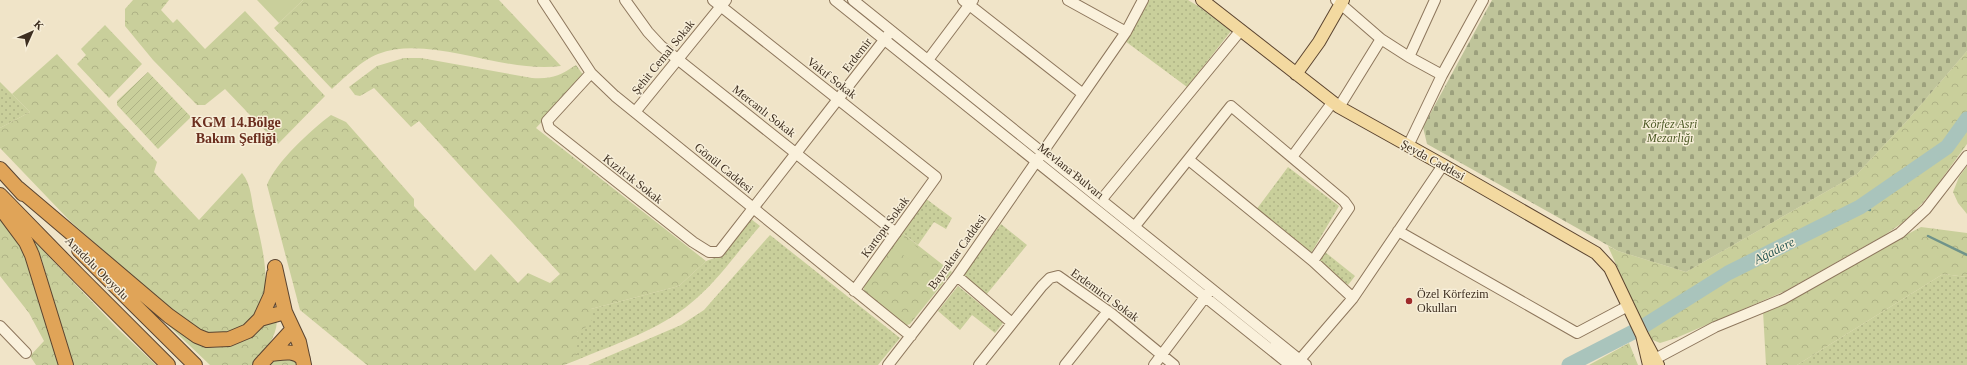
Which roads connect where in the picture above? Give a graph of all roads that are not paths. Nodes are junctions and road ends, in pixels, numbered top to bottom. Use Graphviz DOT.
graph roads {
  1 [pos="544,0"];
  2 [pos="625,0"];
  3 [pos="713,0"];
  4 [pos="836,0"];
  5 [pos="853,0"];
  6 [pos="1068,0"];
  7 [pos="1143,0"];
  8 [pos="1202,0"];
  9 [pos="1435,0"];
  10 [pos="1483,0"];
  11 [pos="1340,1"];
  12 [pos="968,2"];
  13 [pos="724,3"];
  14 [pos="1241,30"];
  15 [pos="892,31"];
  16 [pos="1126,32"];
  17 [pos="1381,38"];
  18 [pos="885,40"];
  19 [pos="1409,57"];
  20 [pos="678,59"];
  21 [pos="928,60"];
  22 [pos="591,73"];
  23 [pos="1296,74"];
  24 [pos="1442,75"];
  25 [pos="1083,94"];
  26 [pos="838,100"];
  27 [pos="1336,105"];
  28 [pos="635,112"];
  29 [pos="1408,146"];
  30 [pos="1044,152"];
  31 [pos="796,153"];
  32 [pos="1967,156"];
  33 [pos="1292,157"];
  34 [pos="1189,160"];
  35 [pos="1038,161"];
  36 [pos="1443,164"];
  37 [pos="0,169"];
  38 [pos="936,177"];
  39 [pos="18,188"];
  40 [pos="0,194"];
  41 [pos="1102,199"];
  42 [pos="0,207"];
  43 [pos="753,208"];
  44 [pos="1135,226"];
  45 [pos="1398,231"];
  46 [pos="896,233"];
  47 [pos="1313,261"];
  48 [pos="957,276"];
  49 [pos="854,291"];
  50 [pos="1209,293"];
  51 [pos="1353,298"];
  52 [pos="1628,306"];
  53 [pos="1108,311"];
  54 [pos="285,312"];
  55 [pos="260,319"];
  56 [pos="1012,323"];
  57 [pos="0,326"];
  58 [pos="292,330"];
  59 [pos="911,336"];
  60 [pos="26,353"];
  61 [pos="270,354"];
  62 [pos="1162,355"];
  63 [pos="304,362"];
  64 [pos="1301,363"];
  65 [pos="1654,364"];
  66 [pos="66,365"];
  67 [pos="168,365"];
  68 [pos="195,365"];
  69 [pos="260,365"];
  70 [pos="888,365"];
  71 [pos="979,365"];
  72 [pos="1065,365"];
  73 [pos="1154,365"];
  74 [pos="1174,365"];
  75 [pos="1290,365"];
  1 -- 22 [label="street, Gönül Caddesi"];
  2 -- 20 [label="street, Mercanlı Sokak"];
  3 -- 13 [label="street, Vakıf Sokak"];
  4 -- 18 [label="street, Mevlana Bulvarı"];
  5 -- 15 [label="street, Mevlana Bulvarı"];
  6 -- 16 [label="street"];
  7 -- 16 [label="street, Bayraktar Caddesi"];
  8 -- 14 [label="main road, Şeyda Caddesi"];
  9 -- 19 [label="street"];
  10 -- 24 [label="street"];
  11 -- 17 [label="street"];
  11 -- 23 [label="main road"];
  12 -- 21 [label="street"];
  12 -- 25 [label="street"];
  13 -- 20 [label="street, Şehit Cemal Sokak"];
  13 -- 26 [label="street, Vakıf Sokak"];
  14 -- 23 [label="main road, Şeyda Caddesi"];
  14 -- 41 [label="street"];
  15 -- 18 [label="street, Erdemir"];
  15 -- 21 [label="street, Mevlana Bulvarı"];
  16 -- 25 [label="street, Bayraktar Caddesi"];
  17 -- 19 [label="street"];
  17 -- 27 [label="street"];
  18 -- 26 [label="street, Erdemir"];
  18 -- 35 [label="street, Mevlana Bulvarı"];
  19 -- 24 [label="street"];
  20 -- 28 [label="street, Şehit Cemal Sokak"];
  20 -- 31 [label="street, Mercanlı Sokak"];
  21 -- 30 [label="street, Mevlana Bulvarı"];
  22 -- 28 [label="street, Gönül Caddesi"];
  22 -- 43 [label="street, Kızılcık Sokak"];
  23 -- 27 [label="main road, Şeyda Caddesi"];
  24 -- 29 [label="street"];
  25 -- 30 [label="street, Bayraktar Caddesi"];
  26 -- 31 [label="street, Erdemir"];
  26 -- 38 [label="street, Vakıf Sokak"];
  27 -- 29 [label="main road, Şeyda Caddesi"];
  27 -- 33 [label="street"];
  28 -- 43 [label="street, Gönül Caddesi"];
  29 -- 36 [label="main road, Şeyda Caddesi"];
  30 -- 35 [label="street, Bayraktar Caddesi"];
  30 -- 41 [label="street, Mevlana Bulvarı"];
  31 -- 43 [label="street, Erdemir"];
  31 -- 46 [label="street, Mercanlı Sokak"];
  32 -- 65 [label="street"];
  33 -- 34 [label="street"];
  33 -- 47 [label="street"];
  34 -- 44 [label="street"];
  34 -- 47 [label="street"];
  35 -- 48 [label="street, Bayraktar Caddesi"];
  35 -- 50 [label="street, Mevlana Bulvarı"];
  36 -- 45 [label="street"];
  36 -- 52 [label="main road, Şeyda Caddesi"];
  37 -- 39 [label="highway, Anadolu Otoyolu"];
  38 -- 46 [label="street, Kartopu Sokak"];
  39 -- 55 [label="highway"];
  39 -- 68 [label="highway, Anadolu Otoyolu"];
  40 -- 67 [label="highway, Anadolu Otoyolu"];
  41 -- 44 [label="street, Mevlana Bulvarı"];
  42 -- 66 [label="highway"];
  43 -- 49 [label="street, Gönül Caddesi"];
  44 -- 50 [label="street, Mevlana Bulvarı"];
  45 -- 51 [label="street"];
  45 -- 52 [label="street"];
  46 -- 49 [label="street, Kartopu Sokak"];
  47 -- 51 [label="street"];
  48 -- 56 [label="street"];
  48 -- 59 [label="street, Bayraktar Caddesi"];
  49 -- 59 [label="street, Gönül Caddesi"];
  50 -- 62 [label="street"];
  50 -- 64 [label="street, Mevlana Bulvarı"];
  50 -- 75 [label="street, Mevlana Bulvarı"];
  51 -- 64 [label="street"];
  52 -- 65 [label="main road, Şeyda Caddesi"];
  53 -- 56 [label="street, Erdemirci Sokak"];
  53 -- 62 [label="street, Erdemirci Sokak"];
  53 -- 72 [label="street"];
  54 -- 55 [label="highway"];
  54 -- 55 [label="highway"];
  54 -- 58 [label="highway"];
  56 -- 71 [label="street, Erdemirci Sokak"];
  57 -- 60 [label="street"];
  58 -- 61 [label="highway"];
  58 -- 63 [label="highway"];
  59 -- 70 [label="street, Bayraktar Caddesi"];
  61 -- 63 [label="highway"];
  61 -- 69 [label="highway"];
  62 -- 73 [label="street"];
  62 -- 74 [label="street, Erdemirci Sokak"];
}
